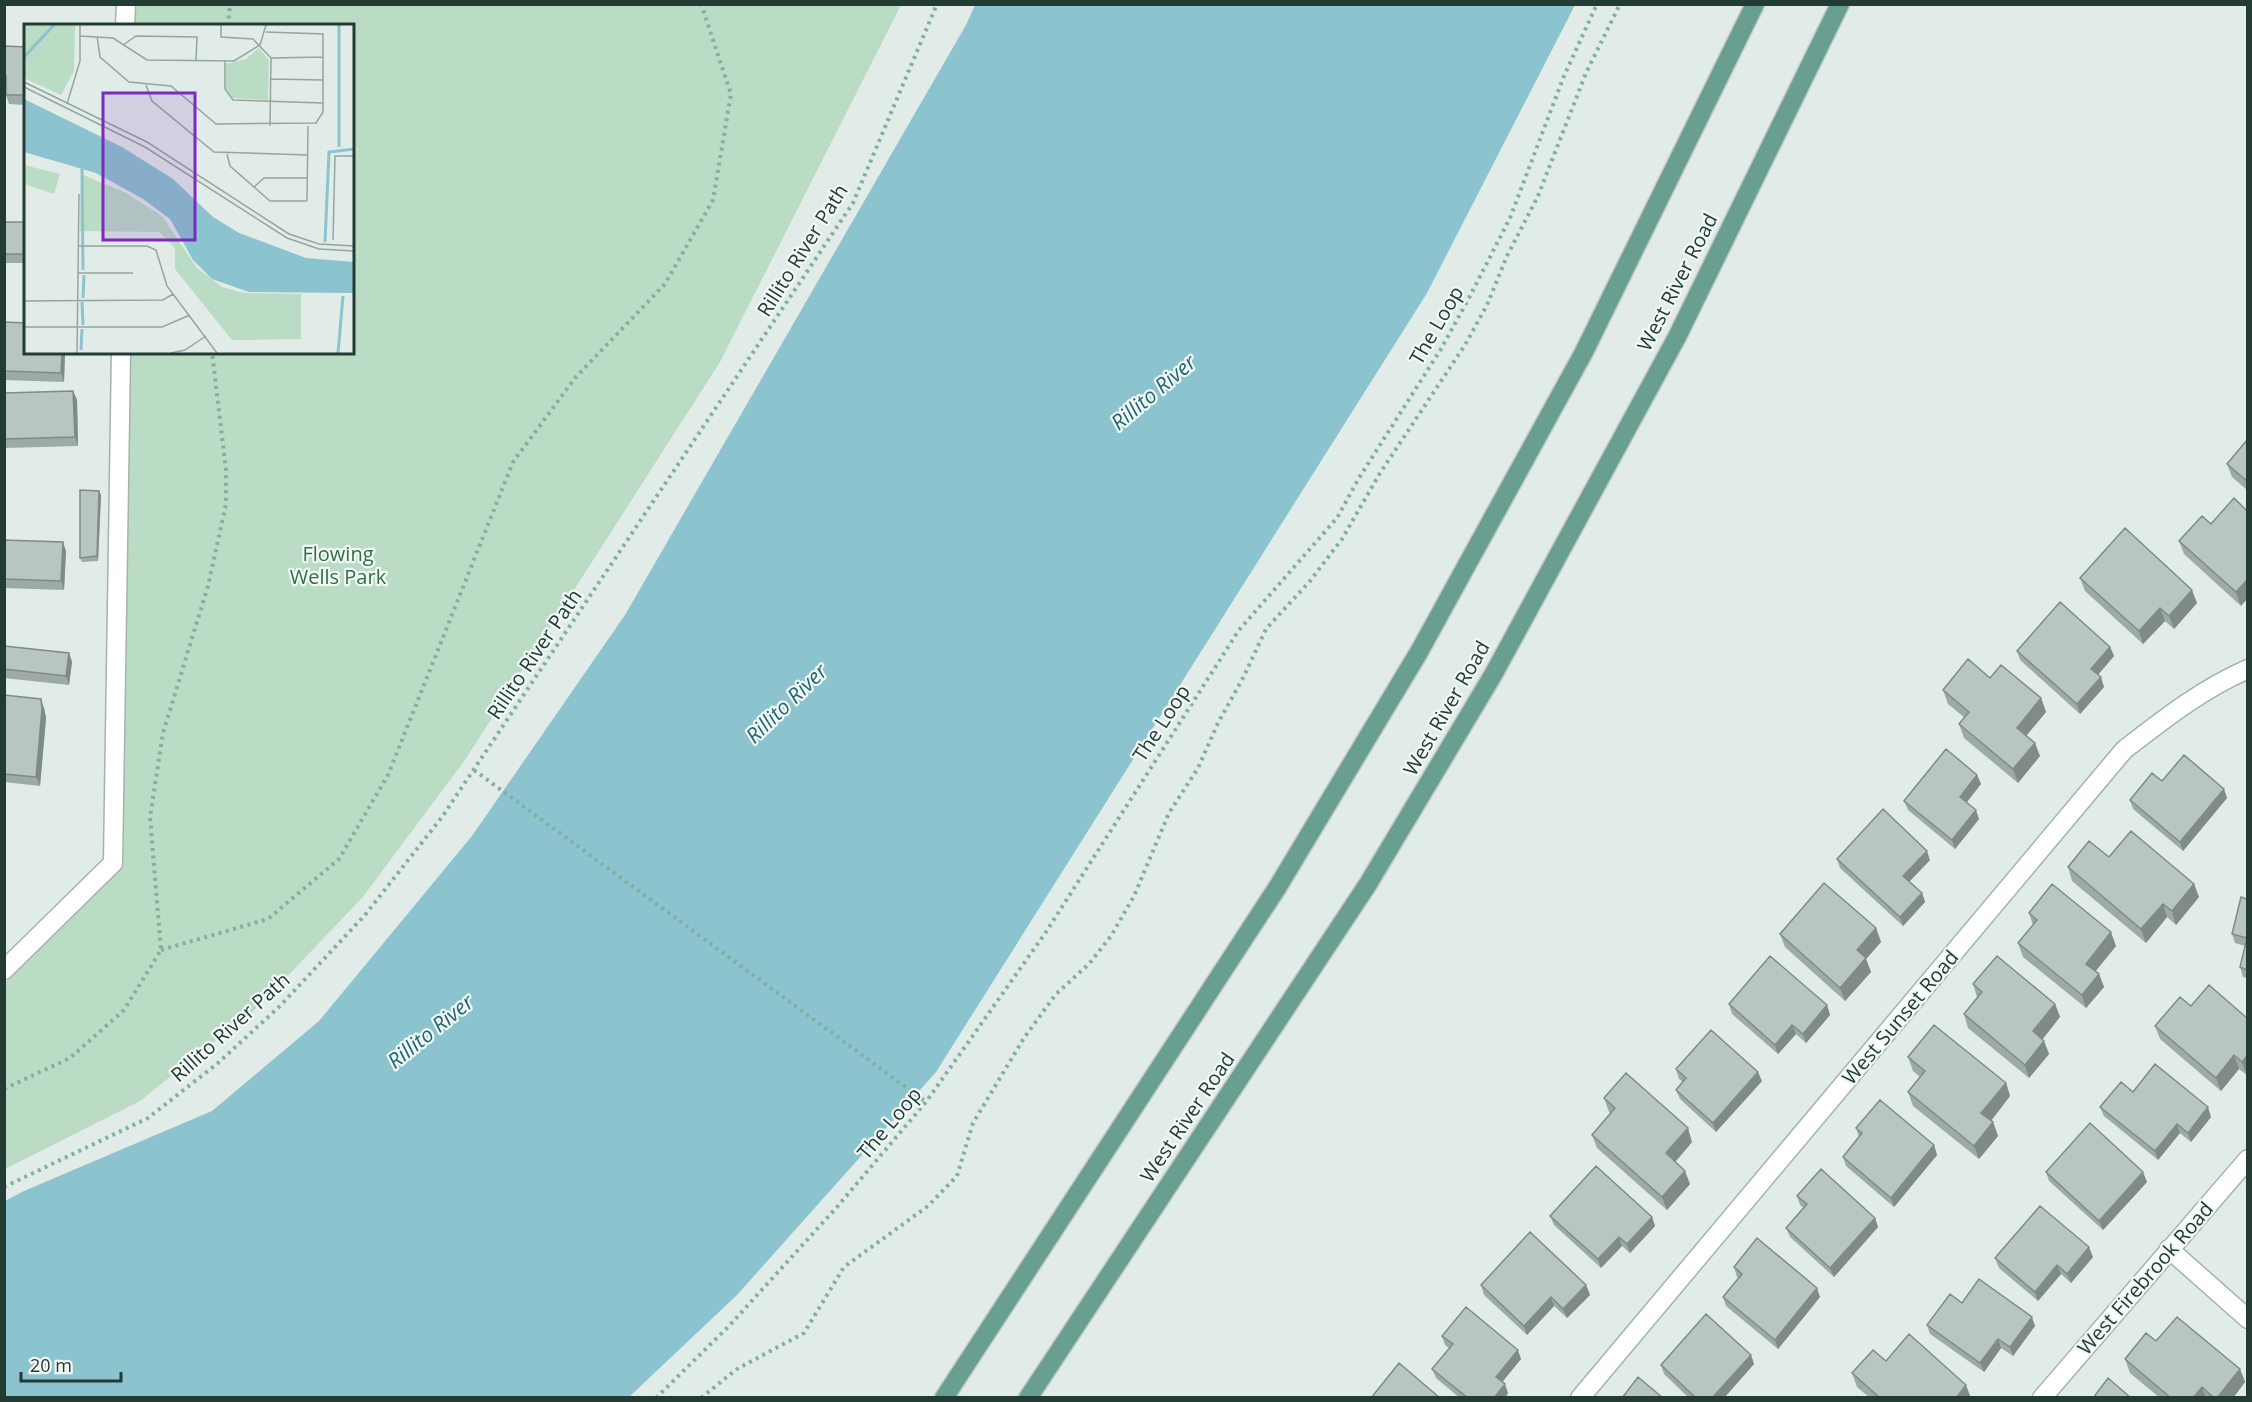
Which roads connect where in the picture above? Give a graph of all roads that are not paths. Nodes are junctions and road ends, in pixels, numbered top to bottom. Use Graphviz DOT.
graph roads {
  1 [pos="126,4"];
  2 [pos="1755,4"];
  3 [pos="1840,4"];
  4 [pos="125,24"];
  5 [pos="121,354"];
  6 [pos="2247,669"];
  7 [pos="4,970"];
  8 [pos="2247,1159"];
  9 [pos="2169,1250"];
  10 [pos="2247,1319"];
  11 [pos="944,1398"];
  12 [pos="1028,1398"];
  13 [pos="1580,1398"];
  14 [pos="2042,1398"];
  1 -- 4 [label="street"];
  2 -- 11 [label="main road"];
  3 -- 12 [label="main road, West River Road"];
  5 -- 7 [label="street"];
  6 -- 13 [label="street, West Sunset Road"];
  8 -- 9 [label="street, West Firebrook Road"];
  9 -- 10 [label="street"];
  9 -- 14 [label="street, West Firebrook Road"];
}
